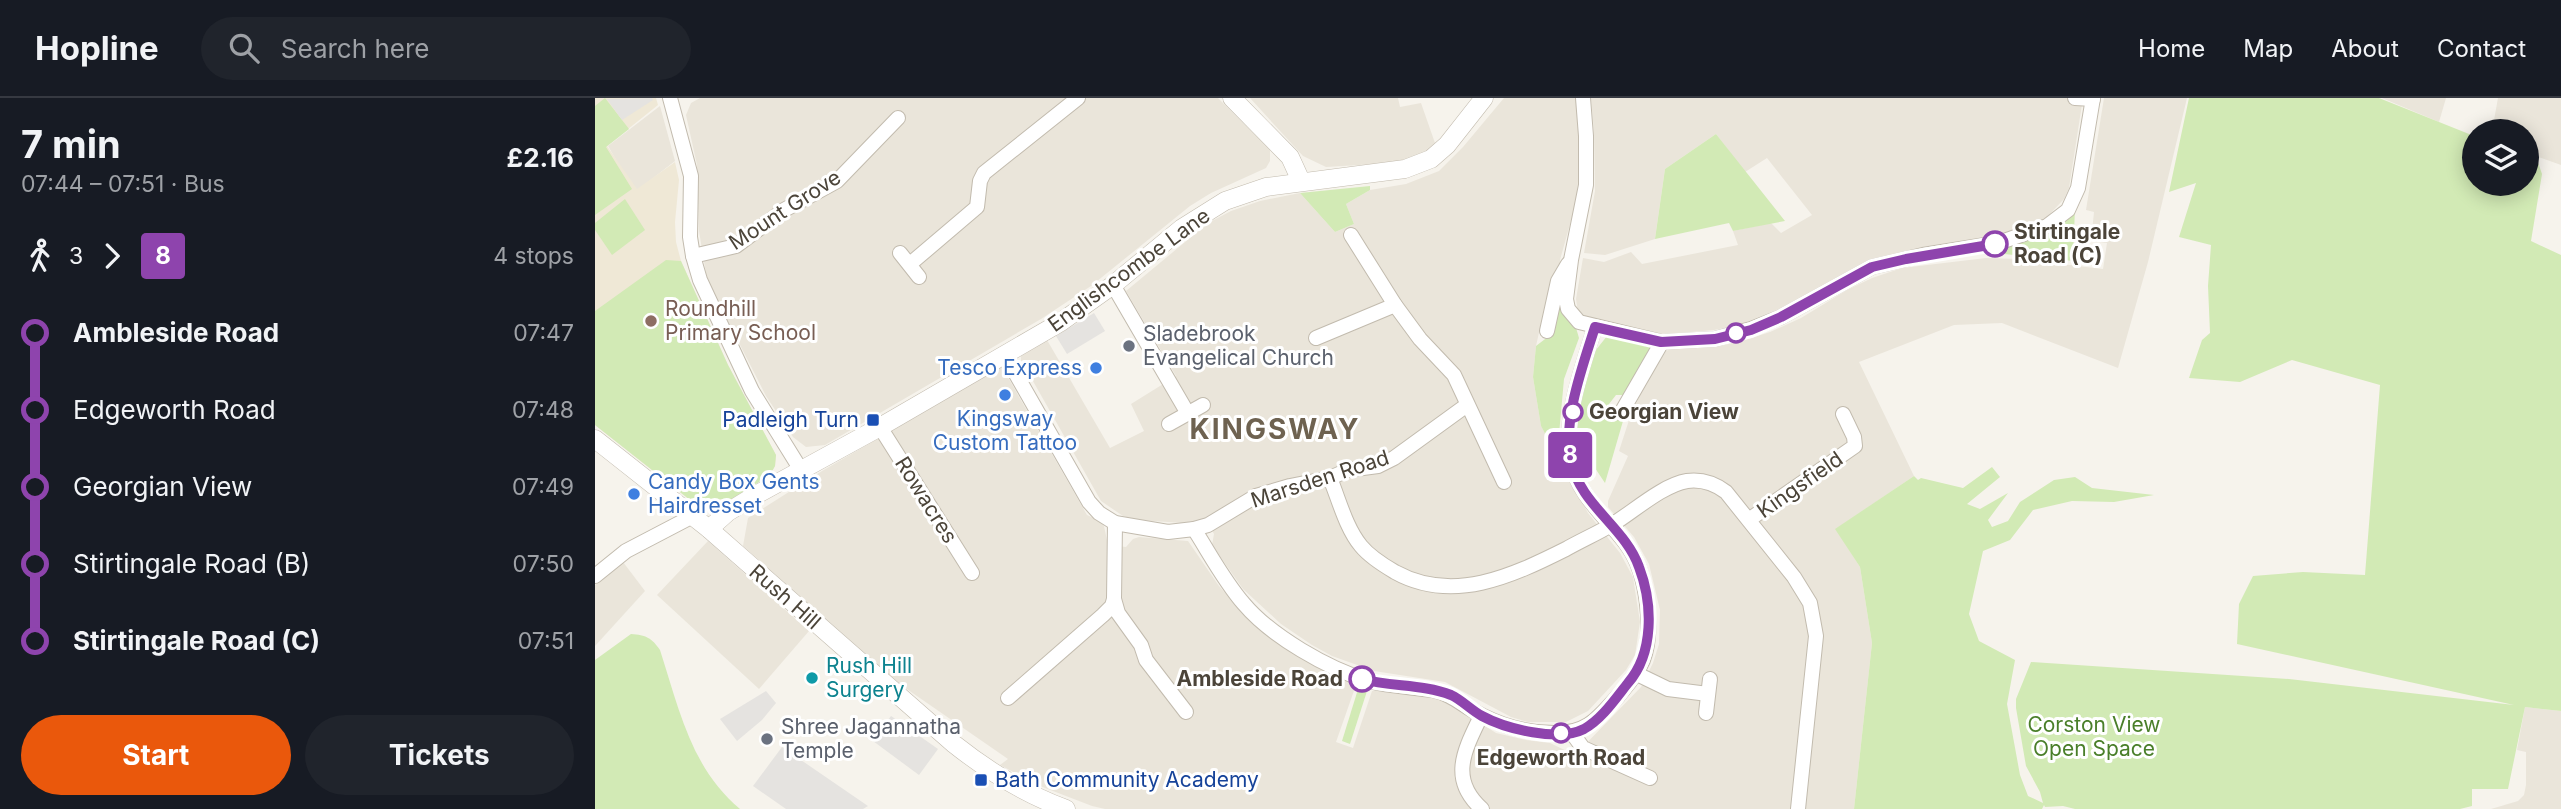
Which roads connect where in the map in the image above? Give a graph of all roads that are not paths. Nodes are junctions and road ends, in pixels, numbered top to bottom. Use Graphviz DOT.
graph roads {
  1 [pos="1078,98"];
  2 [pos="1233,98"];
  3 [pos="1483,98"];
  4 [pos="1583,98"];
  5 [pos="2075,98"];
  6 [pos="2093,98"];
  7 [pos="672,99"];
  8 [pos="898,118"];
  9 [pos="1301,181"];
  10 [pos="1351,235"];
  11 [pos="900,253"];
  12 [pos="692,256"];
  13 [pos="1570,260"];
  14 [pos="910,264"];
  15 [pos="919,277"];
  16 [pos="1114,285"];
  17 [pos="1395,305"];
  18 [pos="1595,327"];
  19 [pos="1547,331"];
  20 [pos="1316,338"];
  21 [pos="1661,342"];
  22 [pos="1005,355"];
  23 [pos="1203,405"];
  24 [pos="1467,405"];
  25 [pos="1187,412"];
  26 [pos="1621,413"];
  27 [pos="1843,414"];
  28 [pos="1169,424"];
  29 [pos="880,427"];
  30 [pos="595,439"];
  31 [pos="801,470"];
  32 [pos="1330,478"];
  33 [pos="1504,482"];
  34 [pos="692,516"];
  35 [pos="1750,519"];
  36 [pos="1115,523"];
  37 [pos="1610,526"];
  38 [pos="709,529"];
  39 [pos="1194,529"];
  40 [pos="972,573"];
  41 [pos="595,576"];
  42 [pos="1114,599"];
  43 [pos="1637,674"];
  44 [pos="1008,698"];
  45 [pos="1187,712"];
  46 [pos="1706,713"];
  47 [pos="1481,716"];
  48 [pos="1572,733"];
  49 [pos="1650,778"];
  50 [pos="1066,809"];
  51 [pos="1482,809"];
  52 [pos="1798,809"];
  1 -- 14 [label="street"];
  2 -- 9 [label="street"];
  3 -- 9 [label="street, Englishcombe Lane"];
  4 -- 13 [label="street"];
  5 -- 6 [label="street"];
  6 -- 21 [label="street"];
  7 -- 12 [label="street"];
  8 -- 12 [label="street, Mount Grove"];
  9 -- 16 [label="street, Englishcombe Lane"];
  10 -- 17 [label="street"];
  11 -- 14 [label="street"];
  12 -- 31 [label="street"];
  13 -- 18 [label="street"];
  13 -- 19 [label="street"];
  14 -- 15 [label="street"];
  16 -- 22 [label="street, Englishcombe Lane"];
  16 -- 25 [label="street"];
  17 -- 20 [label="street"];
  17 -- 24 [label="street"];
  18 -- 21 [label="street"];
  18 -- 37 [label="street"];
  21 -- 26 [label="street"];
  22 -- 29 [label="street, Englishcombe Lane"];
  22 -- 36 [label="street"];
  23 -- 25 [label="street"];
  24 -- 32 [label="street, Marsden Road"];
  24 -- 33 [label="street"];
  25 -- 28 [label="street"];
  27 -- 35 [label="street, Kingsfield"];
  29 -- 31 [label="street, Englishcombe Lane"];
  29 -- 40 [label="street, Rowacres"];
  30 -- 34 [label="street, Rush Hill"];
  31 -- 38 [label="street, Englishcombe Lane"];
  32 -- 37 [label="street"];
  32 -- 39 [label="street, Marsden Road"];
  34 -- 38 [label="street, Rush Hill"];
  34 -- 41 [label="street"];
  35 -- 37 [label="street, Kingsfield"];
  35 -- 52 [label="street, Kingsfield"];
  36 -- 39 [label="street, Marsden Road"];
  36 -- 42 [label="street"];
  37 -- 43 [label="street"];
  38 -- 50 [label="street, Rush Hill"];
  39 -- 47 [label="street"];
  42 -- 44 [label="street"];
  42 -- 45 [label="street"];
  43 -- 46 [label="street"];
  43 -- 48 [label="street"];
  47 -- 48 [label="street"];
  47 -- 51 [label="street"];
  48 -- 49 [label="street"];
}
